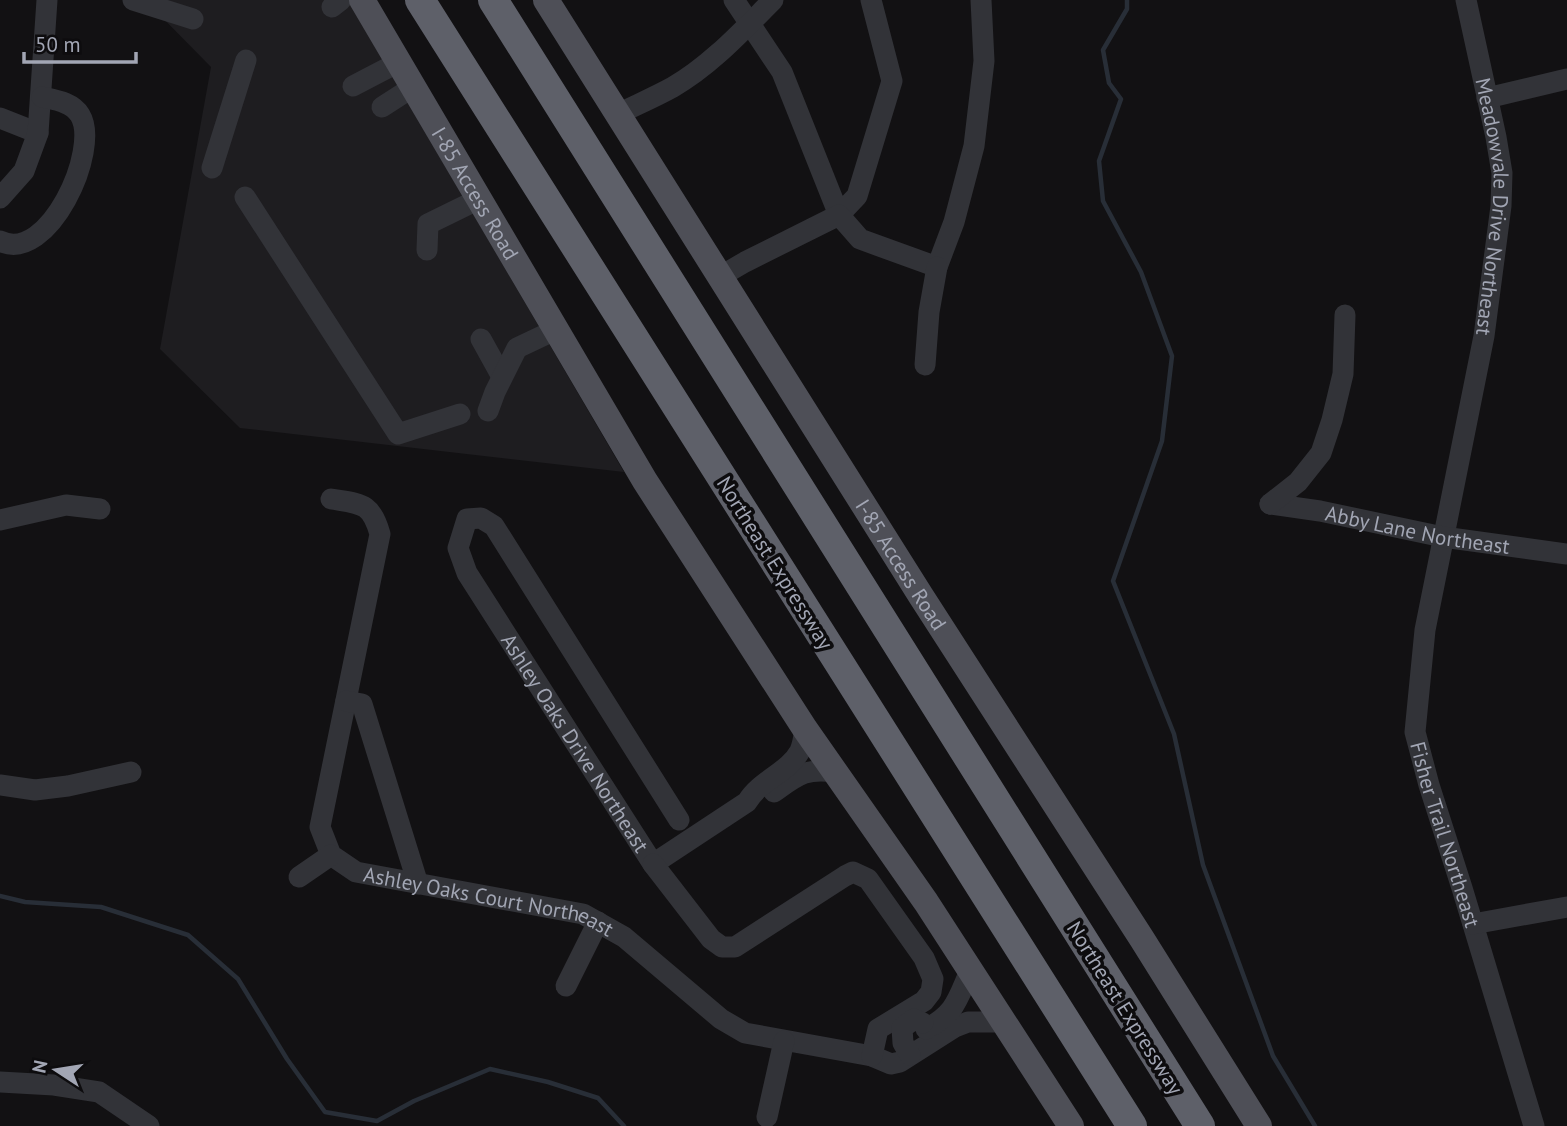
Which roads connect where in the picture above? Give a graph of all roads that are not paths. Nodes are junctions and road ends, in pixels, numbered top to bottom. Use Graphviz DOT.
graph roads {
  1 [pos="47,0"];
  2 [pos="133,0"];
  3 [pos="362,0"];
  4 [pos="420,0"];
  5 [pos="493,0"];
  6 [pos="546,0"];
  7 [pos="734,0"];
  8 [pos="773,0"];
  9 [pos="871,0"];
  10 [pos="981,0"];
  11 [pos="1466,0"];
  12 [pos="194,19"];
  13 [pos="750,22"];
  14 [pos="246,60"];
  15 [pos="399,62"];
  16 [pos="1567,79"];
  17 [pos="353,86"];
  18 [pos="413,87"];
  19 [pos="42,97"];
  20 [pos="1487,98"];
  21 [pos="382,107"];
  22 [pos="618,114"];
  23 [pos="0,118"];
  24 [pos="38,133"];
  25 [pos="212,168"];
  26 [pos="245,197"];
  27 [pos="0,198"];
  28 [pos="479,199"];
  29 [pos="839,215"];
  30 [pos="0,241"];
  31 [pos="427,250"];
  32 [pos="937,267"];
  33 [pos="721,276"];
  34 [pos="1345,315"];
  35 [pos="555,330"];
  36 [pos="481,339"];
  37 [pos="925,365"];
  38 [pos="502,377"];
  39 [pos="488,411"];
  40 [pos="460,414"];
  41 [pos="331,499"];
  42 [pos="100,509"];
  43 [pos="0,520"];
  44 [pos="1443,537"];
  45 [pos="1567,554"];
  46 [pos="346,701"];
  47 [pos="805,729"];
  48 [pos="131,772"];
  49 [pos="835,772"];
  50 [pos="782,775"];
  51 [pos="0,785"];
  52 [pos="679,820"];
  53 [pos="331,855"];
  54 [pos="653,864"];
  55 [pos="299,877"];
  56 [pos="418,884"];
  57 [pos="1567,907"];
  58 [pos="598,922"];
  59 [pos="1473,924"];
  60 [pos="970,971"];
  61 [pos="566,986"];
  62 [pos="1003,1022"];
  63 [pos="932,1034"];
  64 [pos="784,1041"];
  65 [pos="877,1059"];
  66 [pos="0,1082"];
  67 [pos="767,1117"];
  68 [pos="149,1126"];
  69 [pos="1071,1126"];
  70 [pos="1132,1126"];
  71 [pos="1200,1126"];
  72 [pos="1259,1126"];
  73 [pos="1534,1126"];
  1 -- 19 [label="street"];
  2 -- 12 [label="street"];
  3 -- 15 [label="main road, I-85 Access Road"];
  4 -- 70 [label="highway, Northeast Expressway"];
  5 -- 71 [label="highway, Northeast Expressway"];
  6 -- 22 [label="main road, I-85 Access Road"];
  7 -- 13 [label="street"];
  8 -- 13 [label="street"];
  9 -- 29 [label="street"];
  10 -- 32 [label="street"];
  11 -- 20 [label="street, Meadowvale Drive Northeast"];
  13 -- 22 [label="street"];
  13 -- 29 [label="street"];
  14 -- 25 [label="street"];
  15 -- 17 [label="street"];
  15 -- 18 [label="main road, I-85 Access Road"];
  16 -- 20 [label="street"];
  18 -- 21 [label="street"];
  18 -- 28 [label="main road, I-85 Access Road"];
  19 -- 24 [label="street"];
  19 -- 30 [label="street"];
  20 -- 44 [label="street, Meadowvale Drive Northeast"];
  22 -- 33 [label="main road, I-85 Access Road"];
  23 -- 24 [label="street"];
  24 -- 27 [label="street"];
  26 -- 40 [label="street"];
  28 -- 31 [label="street"];
  28 -- 35 [label="main road, I-85 Access Road"];
  29 -- 32 [label="street"];
  29 -- 33 [label="street"];
  32 -- 37 [label="street"];
  33 -- 72 [label="main road, I-85 Access Road"];
  34 -- 44 [label="street, Abby Lane Northeast"];
  35 -- 38 [label="street"];
  35 -- 47 [label="main road, I-85 Access Road"];
  36 -- 38 [label="street"];
  38 -- 39 [label="street"];
  41 -- 46 [label="street"];
  42 -- 43 [label="street"];
  44 -- 45 [label="street, Abby Lane Northeast"];
  44 -- 59 [label="street, Fisher Trail Northeast"];
  46 -- 53 [label="street"];
  46 -- 56 [label="street"];
  47 -- 49 [label="main road, I-85 Access Road"];
  47 -- 50 [label="street, Ashley Oaks Drive Northeast"];
  48 -- 51 [label="street"];
  49 -- 50 [label="street, Ashley Oaks Drive Northeast"];
  49 -- 60 [label="main road, I-85 Access Road"];
  50 -- 54 [label="street, Ashley Oaks Drive Northeast"];
  52 -- 54 [label="street, Ashley Oaks Drive Northeast"];
  53 -- 55 [label="street"];
  53 -- 56 [label="street, Ashley Oaks Court Northeast"];
  54 -- 65 [label="street"];
  56 -- 58 [label="street, Ashley Oaks Court Northeast"];
  57 -- 59 [label="street"];
  58 -- 61 [label="street"];
  58 -- 64 [label="street, Ashley Oaks Court Northeast"];
  59 -- 73 [label="street, Fisher Trail Northeast"];
  60 -- 62 [label="main road, I-85 Access Road"];
  60 -- 63 [label="street, Ashley Oaks Court Northeast"];
  62 -- 63 [label="street, Ashley Oaks Court Northeast"];
  62 -- 69 [label="main road, I-85 Access Road"];
  63 -- 65 [label="street, Ashley Oaks Court Northeast"];
  64 -- 65 [label="street, Ashley Oaks Court Northeast"];
  64 -- 67 [label="street"];
  66 -- 68 [label="street"];
}
